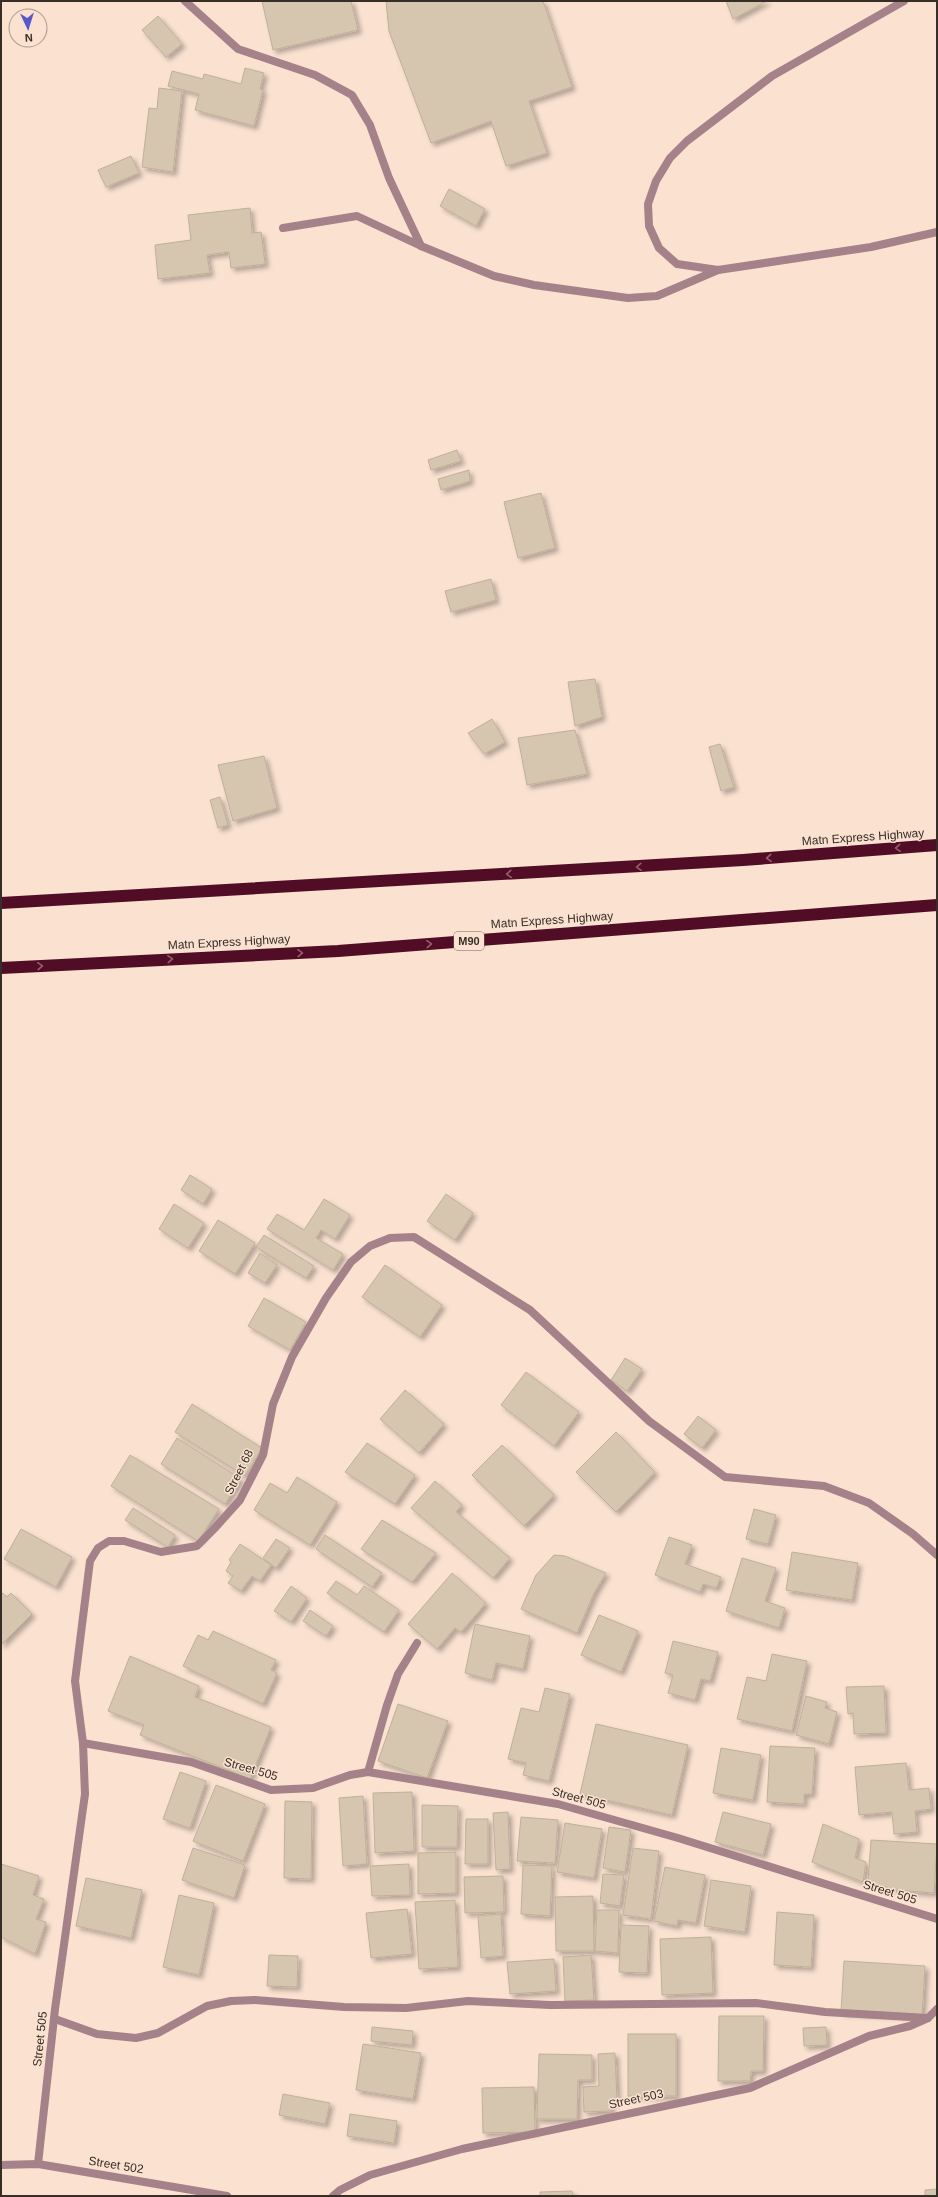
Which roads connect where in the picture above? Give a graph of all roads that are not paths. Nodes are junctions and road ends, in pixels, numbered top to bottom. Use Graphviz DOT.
graph roads {
  1 [pos="185,1"];
  2 [pos="904,1"];
  3 [pos="283,228"];
  4 [pos="937,232"];
  5 [pos="421,246"];
  6 [pos="718,270"];
  7 [pos="937,845"];
  8 [pos="1,903"];
  9 [pos="937,905"];
  10 [pos="1,968"];
  11 [pos="937,1555"];
  12 [pos="417,1643"];
  13 [pos="83,1743"];
  14 [pos="368,1772"];
  15 [pos="937,1919"];
  16 [pos="937,2009"];
  17 [pos="928,2018"];
  18 [pos="55,2019"];
  19 [pos="38,2164"];
  20 [pos="1,2165"];
  21 [pos="227,2196"];
  22 [pos="333,2196"];
  1 -- 5 [label="street"];
  2 -- 6 [label="street"];
  3 -- 5 [label="street"];
  4 -- 6 [label="street"];
  5 -- 6 [label="street"];
  7 -- 8 [label="highway, Matn Express Highway, one-way"];
  10 -- 9 [label="highway, Matn Express Highway / M90, one-way"];
  11 -- 13 [label="street, Street 68"];
  12 -- 14 [label="street"];
  13 -- 14 [label="street, Street 505"];
  13 -- 18 [label="street, Street 505"];
  14 -- 15 [label="street, Street 505"];
  16 -- 17 [label="street, Street 503"];
  17 -- 18 [label="street"];
  17 -- 22 [label="street, Street 503"];
  18 -- 19 [label="street, Street 505"];
  19 -- 20 [label="street, Street 502"];
  19 -- 21 [label="street, Street 502"];
}
